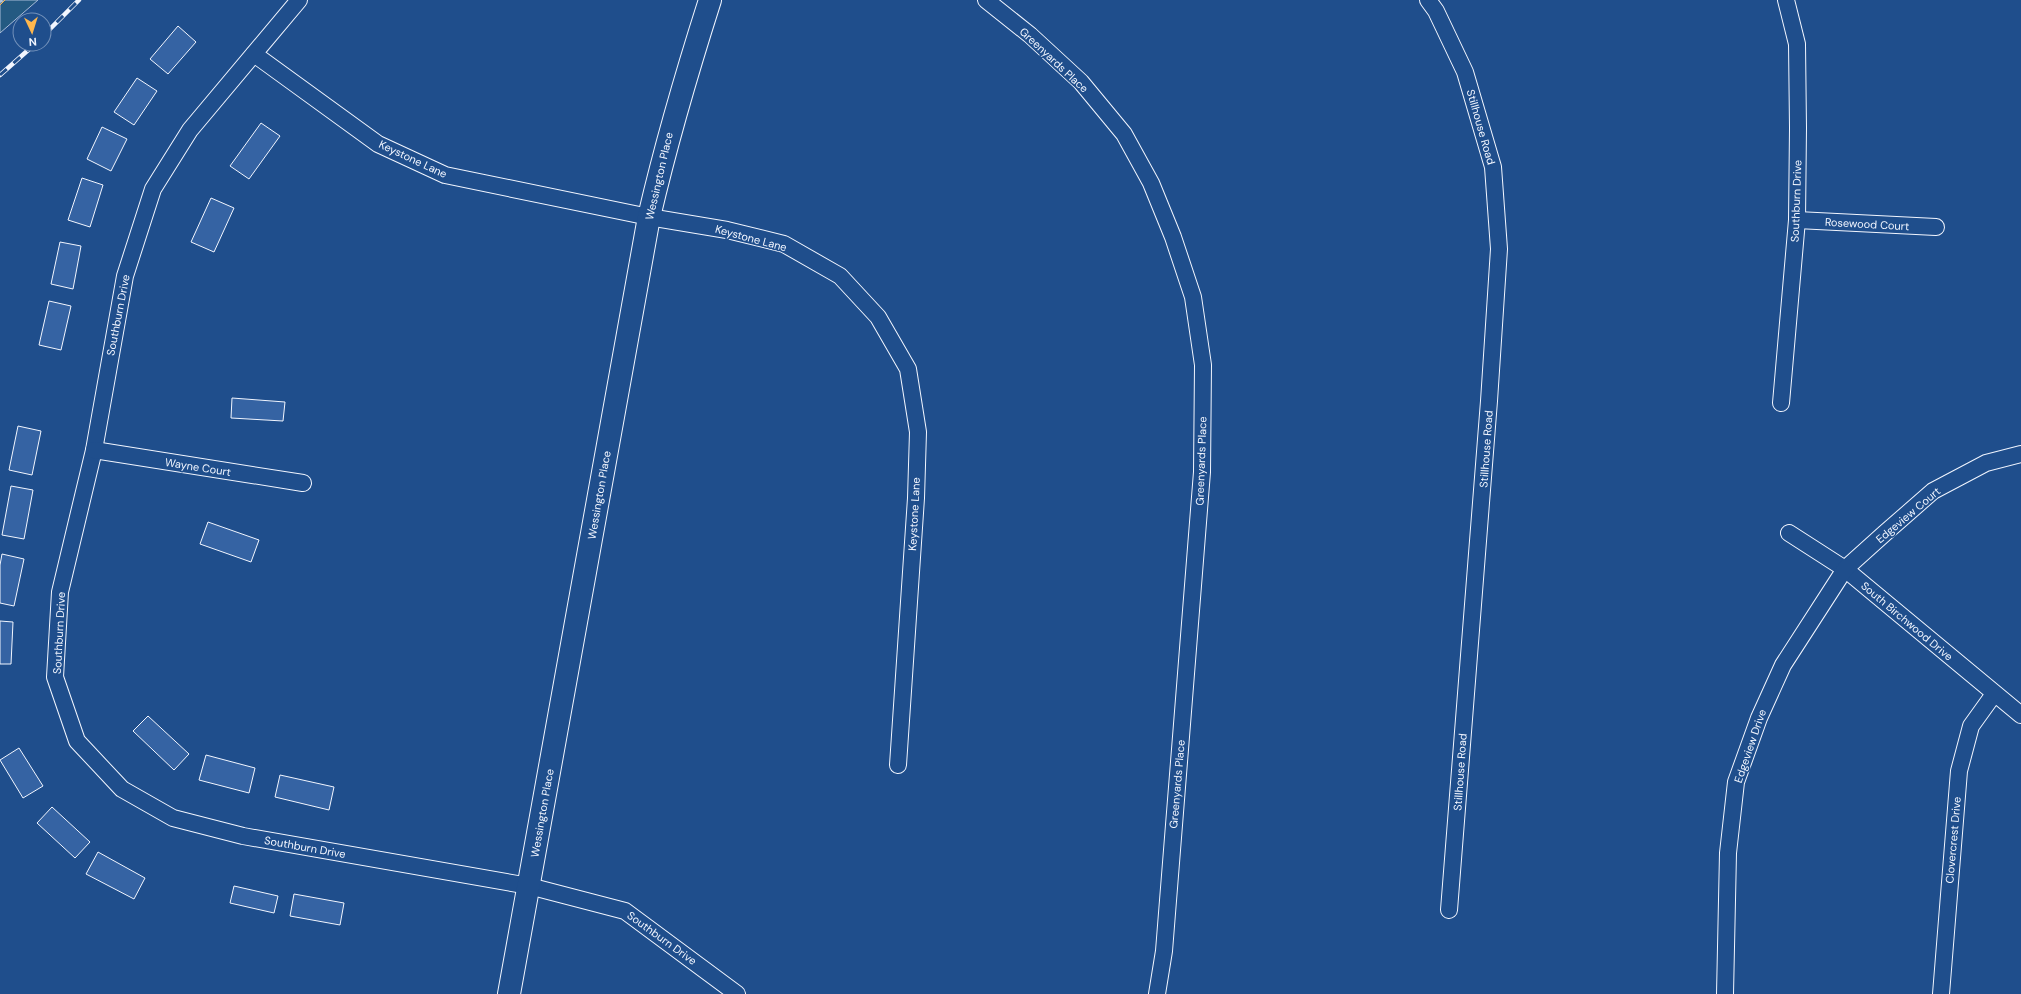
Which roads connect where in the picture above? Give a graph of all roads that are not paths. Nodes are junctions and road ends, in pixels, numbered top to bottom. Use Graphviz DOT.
graph roads {
  1 [pos="299,0"];
  2 [pos="710,0"];
  3 [pos="986,0"];
  4 [pos="1428,0"];
  5 [pos="1786,0"];
  6 [pos="254,54"];
  7 [pos="649,217"];
  8 [pos="1797,220"];
  9 [pos="1936,227"];
  10 [pos="1781,403"];
  11 [pos="94,450"];
  12 [pos="2021,454"];
  13 [pos="303,483"];
  14 [pos="1789,533"];
  15 [pos="1845,569"];
  16 [pos="1994,694"];
  17 [pos="2021,715"];
  18 [pos="898,765"];
  19 [pos="529,886"];
  20 [pos="1449,910"];
  21 [pos="509,994"];
  22 [pos="738,994"];
  23 [pos="1157,994"];
  24 [pos="1725,994"];
  25 [pos="1941,994"];
  1 -- 6 [label="street, Southburn Drive"];
  2 -- 7 [label="street, Wessington Place"];
  3 -- 23 [label="street, Greenyards Place"];
  4 -- 20 [label="street, Stillhouse Road"];
  5 -- 8 [label="street, Southburn Drive"];
  6 -- 7 [label="street, Keystone Lane"];
  6 -- 11 [label="street, Southburn Drive"];
  7 -- 18 [label="street, Keystone Lane"];
  7 -- 19 [label="street, Wessington Place"];
  8 -- 9 [label="street, Rosewood Court"];
  8 -- 10 [label="street, Southburn Drive"];
  11 -- 13 [label="street, Wayne Court"];
  11 -- 19 [label="street, Southburn Drive"];
  12 -- 15 [label="street, Edgeview Court"];
  14 -- 15 [label="street, South Birchwood Drive"];
  15 -- 16 [label="street, South Birchwood Drive"];
  15 -- 24 [label="street, Edgeview Drive"];
  16 -- 17 [label="street, South Birchwood Drive"];
  16 -- 25 [label="street, Clovercrest Drive"];
  19 -- 21 [label="street, Wessington Place"];
  19 -- 22 [label="street, Southburn Drive"];
}
